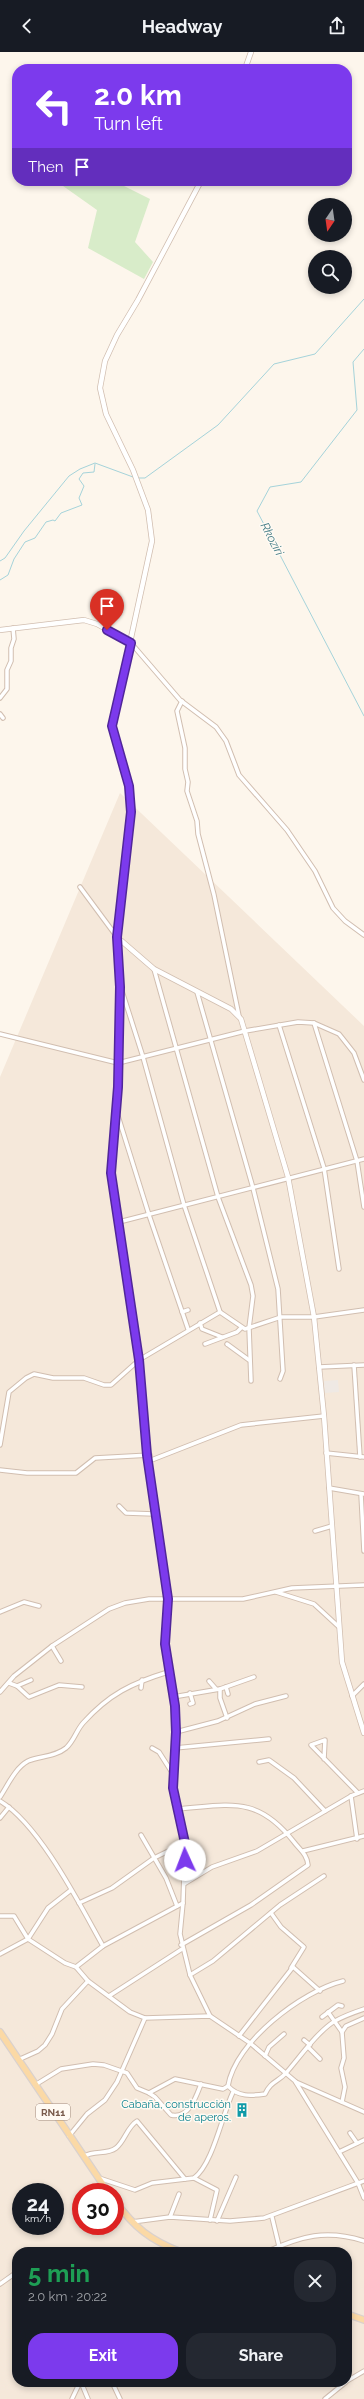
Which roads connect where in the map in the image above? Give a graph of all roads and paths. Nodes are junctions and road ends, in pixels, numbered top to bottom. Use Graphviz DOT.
graph roads {
  1 [pos="251,52"];
  2 [pos="247,64"];
  3 [pos="198,186"];
  4 [pos="13,628"];
  5 [pos="0,630"];
  6 [pos="131,643"];
  7 [pos="0,698"];
  8 [pos="182,701"];
  9 [pos="0,714"];
  10 [pos="3,718"];
  11 [pos="80,886"];
  12 [pos="364,935"];
  13 [pos="117,937"];
  14 [pos="154,970"];
  15 [pos="120,987"];
  16 [pos="198,992"];
  17 [pos="239,1016"];
  18 [pos="314,1023"];
  19 [pos="280,1025"];
  20 [pos="244,1031"];
  21 [pos="0,1034"];
  22 [pos="210,1040"];
  23 [pos="176,1048"];
  24 [pos="143,1057"];
  25 [pos="118,1063"];
  26 [pos="364,1077"];
  27 [pos="117,1113"];
  28 [pos="364,1159"];
  29 [pos="357,1161"];
  30 [pos="324,1168"];
  31 [pos="288,1177"];
  32 [pos="253,1188"];
  33 [pos="218,1197"];
  34 [pos="184,1206"];
  35 [pos="364,1207"];
  36 [pos="149,1215"];
  37 [pos="119,1222"];
  38 [pos="339,1269"];
  39 [pos="188,1310"];
  40 [pos="364,1310"];
  41 [pos="182,1312"];
  42 [pos="220,1312"];
  43 [pos="281,1316"];
  44 [pos="314,1317"];
  45 [pos="200,1323"];
  46 [pos="241,1328"];
  47 [pos="249,1328"];
  48 [pos="188,1329"];
  49 [pos="223,1337"];
  50 [pos="205,1344"];
  51 [pos="227,1344"];
  52 [pos="139,1360"];
  53 [pos="249,1360"];
  54 [pos="354,1365"];
  55 [pos="364,1365"];
  56 [pos="319,1367"];
  57 [pos="280,1378"];
  58 [pos="251,1381"];
  59 [pos="324,1416"];
  60 [pos="0,1445"];
  61 [pos="326,1453"];
  62 [pos="149,1455"];
  63 [pos="362,1457"];
  64 [pos="149,1460"];
  65 [pos="0,1470"];
  66 [pos="329,1488"];
  67 [pos="363,1494"];
  68 [pos="119,1506"];
  69 [pos="154,1514"];
  70 [pos="332,1526"];
  71 [pos="315,1531"];
  72 [pos="364,1551"];
  73 [pos="364,1585"];
  74 [pos="336,1586"];
  75 [pos="276,1592"];
  76 [pos="168,1599"];
  77 [pos="39,1606"];
  78 [pos="0,1612"];
  79 [pos="339,1627"];
  80 [pos="52,1646"];
  81 [pos="62,1661"];
  82 [pos="168,1672"];
  83 [pos="254,1677"];
  84 [pos="31,1680"];
  85 [pos="142,1680"];
  86 [pos="209,1681"];
  87 [pos="9,1683"];
  88 [pos="364,1684"];
  89 [pos="16,1686"];
  90 [pos="82,1687"];
  91 [pos="226,1687"];
  92 [pos="141,1688"];
  93 [pos="218,1689"];
  94 [pos="0,1692"];
  95 [pos="190,1693"];
  96 [pos="228,1694"];
  97 [pos="286,1696"];
  98 [pos="173,1697"];
  99 [pos="351,1697"];
  100 [pos="190,1704"];
  101 [pos="227,1718"];
  102 [pos="176,1732"];
  103 [pos="364,1734"];
  104 [pos="268,1739"];
  105 [pos="152,1748"];
  106 [pos="175,1748"];
  107 [pos="324,1759"];
  108 [pos="259,1762"];
  109 [pos="173,1774"];
  110 [pos="364,1791"];
  111 [pos="358,1793"];
  112 [pos="351,1796"];
  113 [pos="0,1797"];
  114 [pos="0,1801"];
  115 [pos="10,1807"];
  116 [pos="177,1809"];
  117 [pos="326,1811"];
  118 [pos="0,1818"];
  119 [pos="286,1832"];
  120 [pos="141,1835"];
  121 [pos="364,1836"];
  122 [pos="357,1839"];
  123 [pos="185,1843"];
  124 [pos="303,1851"];
  125 [pos="154,1858"];
  126 [pos="324,1876"];
  127 [pos="184,1884"];
  128 [pos="71,1890"];
  129 [pos="183,1903"];
  130 [pos="79,1904"];
  131 [pos="177,1906"];
  132 [pos="271,1913"];
  133 [pos="0,1916"];
  134 [pos="28,1939"];
  135 [pos="103,1946"];
  136 [pos="182,1947"];
  137 [pos="0,1954"];
  138 [pos="76,1967"];
  139 [pos="291,1969"];
  140 [pos="190,1975"];
  141 [pos="88,1981"];
  142 [pos="343,1981"];
  143 [pos="320,1990"];
  144 [pos="109,1996"];
  145 [pos="342,2006"];
  146 [pos="364,2008"];
  147 [pos="328,2012"];
  148 [pos="210,2016"];
  149 [pos="322,2016"];
  150 [pos="145,2018"];
  151 [pos="364,2018"];
  152 [pos="334,2022"];
  153 [pos="0,2032"];
  154 [pos="342,2032"];
  155 [pos="284,2034"];
  156 [pos="238,2036"];
  157 [pos="304,2040"];
  158 [pos="250,2043"];
  159 [pos="309,2046"];
  160 [pos="264,2056"];
  161 [pos="320,2059"];
  162 [pos="18,2060"];
  163 [pos="122,2074"];
  164 [pos="286,2074"];
  165 [pos="296,2081"];
  166 [pos="202,2084"];
  167 [pos="35,2085"];
  168 [pos="228,2086"];
  169 [pos="233,2092"];
  170 [pos="149,2093"];
  171 [pos="342,2102"];
  172 [pos="364,2112"];
  173 [pos="350,2133"];
  174 [pos="69,2136"];
  175 [pos="364,2140"];
  176 [pos="357,2143"];
  177 [pos="339,2152"];
  178 [pos="83,2157"];
  179 [pos="99,2178"];
  180 [pos="194,2178"];
  181 [pos="236,2178"];
  182 [pos="184,2179"];
  183 [pos="364,2181"];
  184 [pos="102,2183"];
  185 [pos="358,2183"];
  186 [pos="179,2194"];
  187 [pos="364,2198"];
  188 [pos="124,2214"];
  189 [pos="170,2217"];
  190 [pos="272,2217"];
  191 [pos="210,2220"];
  192 [pos="217,2221"];
  193 [pos="130,2222"];
  194 [pos="364,2241"];
  195 [pos="279,2246"];
  196 [pos="169,2247"];
  197 [pos="12,2276"];
  198 [pos="0,2284"];
  199 [pos="352,2316"];
  200 [pos="364,2320"];
  201 [pos="364,2371"];
  202 [pos="352,2378"];
  203 [pos="78,2387"];
  204 [pos="83,2387"];
  205 [pos="114,2387"];
  206 [pos="340,2387"];
  207 [pos="72,2399"];
  208 [pos="88,2399"];
  209 [pos="120,2399"];
  210 [pos="325,2399"];
  1 -- 2 [label="street"];
  3 -- 6 [label="street"];
  4 -- 5 [label="street"];
  4 -- 6 [label="street"];
  4 -- 7 [label="street"];
  6 -- 8 [label="street"];
  6 -- 13 [label="street"];
  8 -- 12 [label="street"];
  8 -- 17 [label="street"];
  9 -- 10 [label="street"];
  11 -- 13 [label="street"];
  13 -- 14 [label="street"];
  13 -- 15 [label="street"];
  14 -- 16 [label="street"];
  14 -- 23 [label="street"];
  15 -- 24 [label="street"];
  15 -- 25 [label="street"];
  16 -- 17 [label="street"];
  16 -- 22 [label="street"];
  17 -- 20 [label="street"];
  18 -- 19 [label="street"];
  18 -- 26 [label="street"];
  18 -- 29 [label="street"];
  19 -- 20 [label="street"];
  19 -- 30 [label="street"];
  20 -- 22 [label="street"];
  20 -- 31 [label="street"];
  21 -- 25 [label="street"];
  22 -- 23 [label="street"];
  22 -- 32 [label="street"];
  23 -- 24 [label="street"];
  23 -- 33 [label="street"];
  24 -- 25 [label="street"];
  24 -- 34 [label="street"];
  25 -- 27 [label="street"];
  27 -- 36 [label="street"];
  27 -- 37 [label="street"];
  28 -- 29 [label="street"];
  29 -- 30 [label="street"];
  29 -- 35 [label="street"];
  30 -- 31 [label="street"];
  30 -- 38 [label="street"];
  31 -- 32 [label="street"];
  31 -- 44 [label="street"];
  32 -- 33 [label="street"];
  32 -- 43 [label="street"];
  33 -- 34 [label="street"];
  33 -- 47 [label="street"];
  34 -- 36 [label="street"];
  34 -- 42 [label="street"];
  36 -- 37 [label="street"];
  36 -- 41 [label="street"];
  37 -- 52 [label="street"];
  39 -- 41 [label="street"];
  40 -- 44 [label="street"];
  41 -- 48 [label="street"];
  42 -- 45 [label="street"];
  42 -- 46 [label="street"];
  43 -- 44 [label="street"];
  43 -- 47 [label="street"];
  43 -- 57 [label="street"];
  44 -- 56 [label="street"];
  45 -- 48 [label="street"];
  45 -- 49 [label="street"];
  46 -- 47 [label="street"];
  46 -- 49 [label="street"];
  47 -- 53 [label="street"];
  48 -- 52 [label="street"];
  49 -- 50 [label="street"];
  51 -- 53 [label="street"];
  52 -- 60 [label="street"];
  52 -- 62 [label="street"];
  53 -- 58 [label="street"];
  54 -- 55 [label="street"];
  54 -- 56 [label="street"];
  54 -- 63 [label="street"];
  56 -- 59 [label="street"];
  59 -- 61 [label="street"];
  59 -- 64 [label="street"];
  61 -- 63 [label="street"];
  61 -- 66 [label="street"];
  62 -- 64 [label="street"];
  62 -- 65 [label="street"];
  64 -- 69 [label="street"];
  66 -- 67 [label="street"];
  66 -- 70 [label="street"];
  67 -- 72 [label="street"];
  68 -- 69 [label="street"];
  69 -- 76 [label="street"];
  70 -- 71 [label="street"];
  70 -- 74 [label="street"];
  73 -- 74 [label="street"];
  74 -- 75 [label="street"];
  74 -- 79 [label="street"];
  75 -- 76 [label="street"];
  75 -- 79 [label="street"];
  76 -- 80 [label="street"];
  76 -- 82 [label="street"];
  77 -- 78 [label="street"];
  79 -- 99 [label="street"];
  80 -- 81 [label="street"];
  80 -- 87 [label="street"];
  82 -- 85 [label="street"];
  82 -- 98 [label="street"];
  83 -- 91 [label="street"];
  84 -- 89 [label="street"];
  85 -- 92 [label="street"];
  85 -- 113 [label="street"];
  86 -- 93 [label="street"];
  87 -- 89 [label="street"];
  87 -- 94 [label="street"];
  88 -- 99 [label="street"];
  89 -- 90 [label="street"];
  91 -- 93 [label="street"];
  91 -- 96 [label="street"];
  93 -- 95 [label="street"];
  93 -- 101 [label="street"];
  95 -- 98 [label="street"];
  95 -- 100 [label="street"];
  97 -- 101 [label="street"];
  98 -- 102 [label="street"];
  99 -- 103 [label="street"];
  101 -- 102 [label="street"];
  102 -- 106 [label="street"];
  104 -- 106 [label="street"];
  105 -- 109 [label="street"];
  106 -- 109 [label="street"];
  107 -- 107 [label="street"];
  107 -- 111 [label="street"];
  108 -- 117 [label="street"];
  109 -- 116 [label="street"];
  110 -- 111 [label="street"];
  111 -- 112 [label="street"];
  112 -- 117 [label="street"];
  112 -- 122 [label="street"];
  114 -- 115 [label="street"];
  115 -- 118 [label="street"];
  115 -- 128 [label="street"];
  116 -- 119 [label="street"];
  116 -- 123 [label="street"];
  117 -- 119 [label="street"];
  119 -- 124 [label="street"];
  119 -- 127 [label="street"];
  120 -- 125 [label="street"];
  121 -- 122 [label="street"];
  122 -- 124 [label="street"];
  123 -- 125 [label="street"];
  123 -- 127 [label="street"];
  124 -- 136 [label="street"];
  125 -- 130 [label="street"];
  125 -- 131 [label="street"];
  126 -- 132 [label="street"];
  127 -- 129 [label="street"];
  128 -- 130 [label="street"];
  128 -- 134 [label="street"];
  129 -- 131 [label="street"];
  129 -- 136 [label="street"];
  130 -- 135 [label="street"];
  131 -- 135 [label="street"];
  132 -- 139 [label="street"];
  132 -- 140 [label="street"];
  133 -- 134 [label="street"];
  134 -- 137 [label="street"];
  134 -- 138 [label="street"];
  135 -- 138 [label="street"];
  136 -- 140 [label="street"];
  136 -- 144 [label="street"];
  138 -- 141 [label="street"];
  139 -- 143 [label="street"];
  139 -- 156 [label="street"];
  140 -- 148 [label="street"];
  141 -- 144 [label="street"];
  141 -- 162 [label="street"];
  142 -- 143 [label="street"];
  143 -- 158 [label="street"];
  144 -- 150 [label="street"];
  145 -- 147 [label="street"];
  146 -- 152 [label="street"];
  147 -- 149 [label="street"];
  147 -- 152 [label="street"];
  148 -- 150 [label="street"];
  148 -- 156 [label="street"];
  150 -- 163 [label="street"];
  151 -- 154 [label="street"];
  152 -- 154 [label="street"];
  152 -- 159 [label="street"];
  153 -- 162 [label="main road, RN11"];
  154 -- 171 [label="street"];
  155 -- 160 [label="street"];
  156 -- 158 [label="street"];
  157 -- 159 [label="street"];
  158 -- 160 [label="street"];
  158 -- 168 [label="street"];
  159 -- 161 [label="street"];
  159 -- 164 [label="street"];
  160 -- 164 [label="street"];
  162 -- 167 [label="main road, RN11"];
  163 -- 167 [label="street"];
  163 -- 170 [label="street"];
  163 -- 174 [label="street"];
  164 -- 165 [label="street"];
  164 -- 169 [label="street"];
  165 -- 171 [label="street"];
  165 -- 177 [label="street"];
  166 -- 168 [label="street"];
  166 -- 170 [label="street"];
  166 -- 170 [label="street"];
  167 -- 174 [label="main road, RN11"];
  168 -- 169 [label="street"];
  169 -- 180 [label="street"];
  171 -- 172 [label="street"];
  173 -- 176 [label="street"];
  174 -- 178 [label="main road, RN11"];
  175 -- 176 [label="street"];
  176 -- 177 [label="street"];
  177 -- 185 [label="street"];
  178 -- 179 [label="main road, RN11"];
  178 -- 182 [label="street"];
  179 -- 182 [label="street"];
  179 -- 184 [label="main road, RN11"];
  180 -- 182 [label="street"];
  180 -- 191 [label="street"];
  181 -- 192 [label="street"];
  183 -- 185 [label="street"];
  185 -- 187 [label="street"];
  185 -- 190 [label="street"];
  186 -- 189 [label="street"];
  188 -- 193 [label="main road"];
  189 -- 191 [label="street"];
  189 -- 193 [label="street"];
  190 -- 192 [label="street"];
  190 -- 195 [label="street"];
  191 -- 192 [label="street"];
  193 -- 196 [label="main road"];
  194 -- 195 [label="street"];
  197 -- 198 [label="street"];
  199 -- 200 [label="main road"];
  201 -- 202 [label="street"];
  203 -- 207 [label="street"];
  204 -- 208 [label="street"];
  205 -- 209 [label="street"];
  206 -- 210 [label="street"];
}
